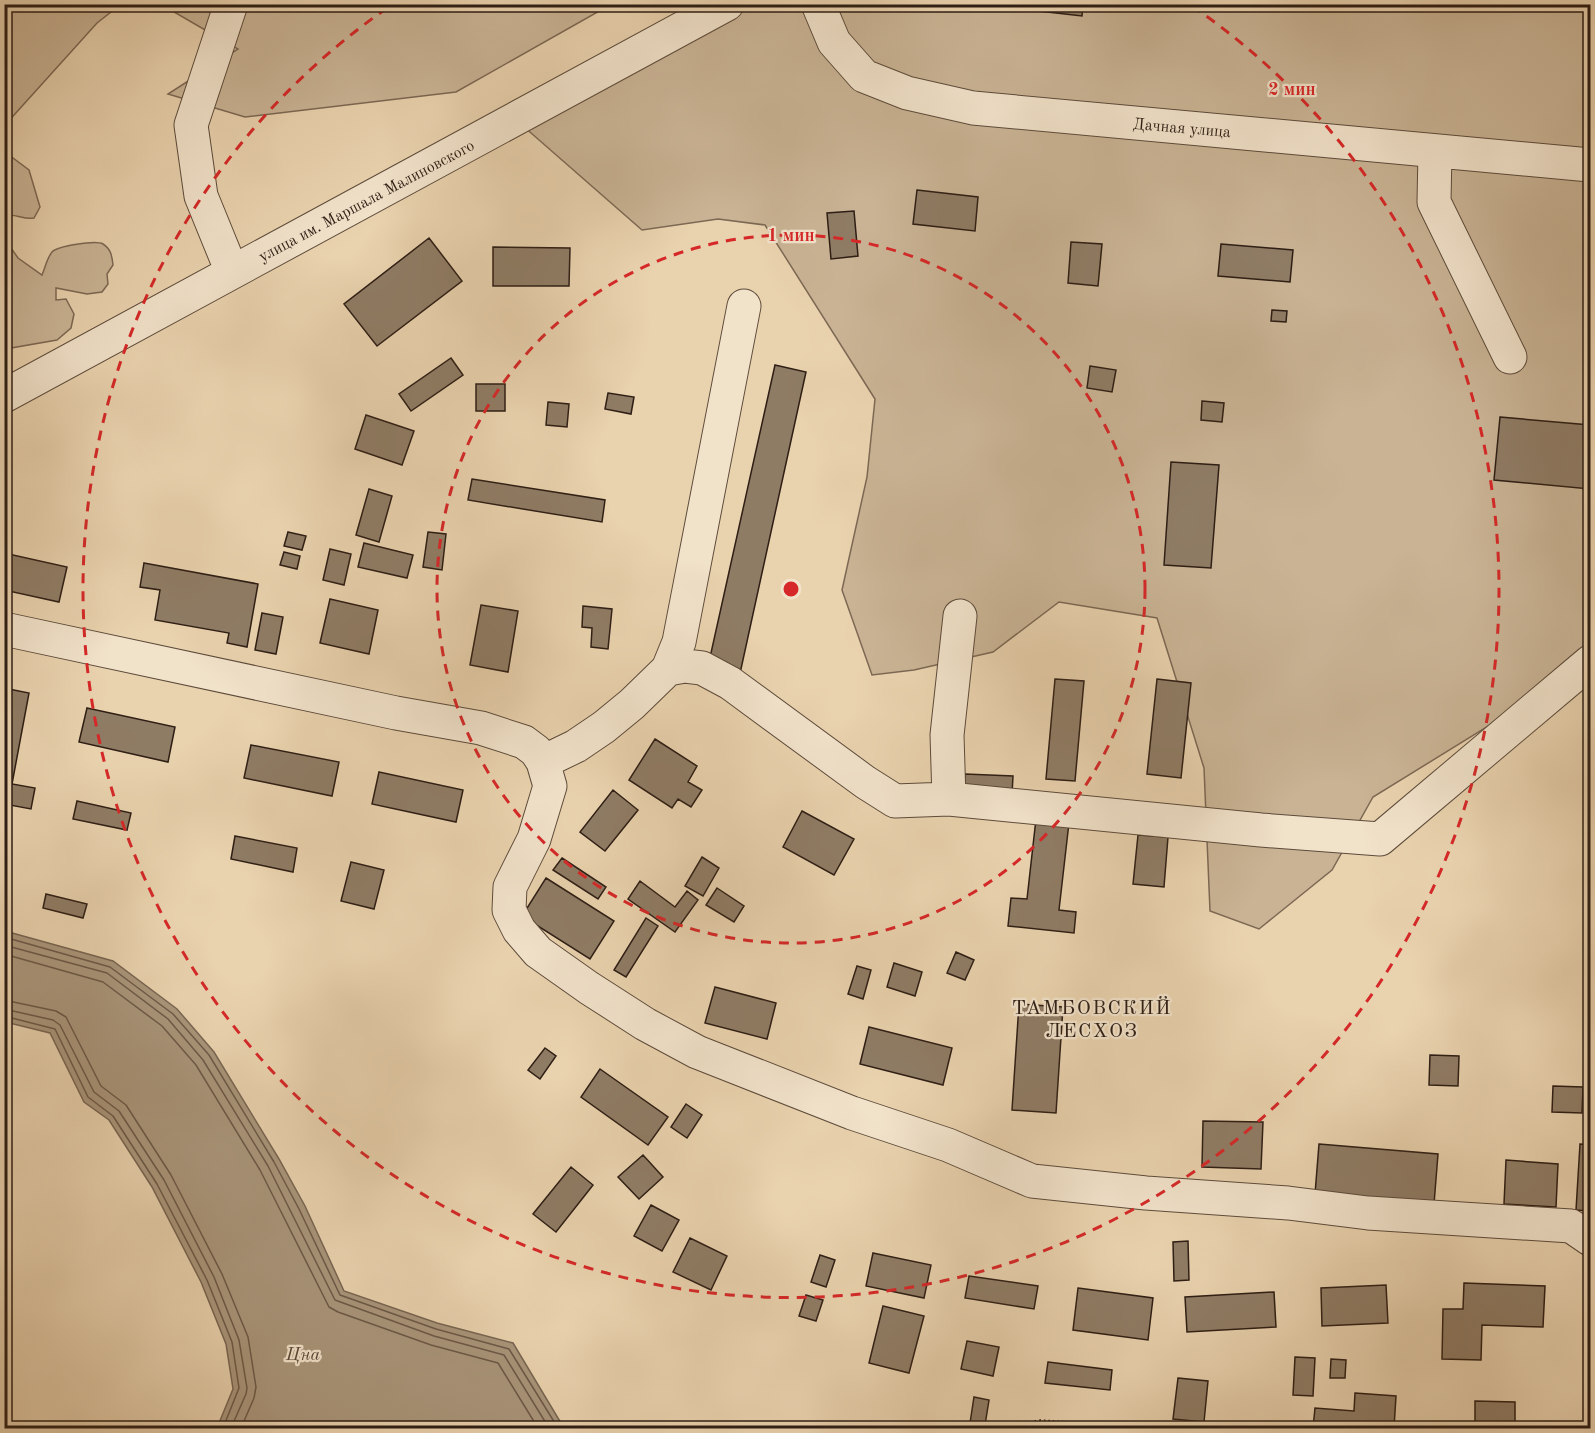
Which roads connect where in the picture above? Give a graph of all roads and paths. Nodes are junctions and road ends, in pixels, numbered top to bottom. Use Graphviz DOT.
graph roads {
  1 [pos="231,4"];
  2 [pos="818,4"];
  3 [pos="726,5"];
  4 [pos="1435,151"];
  5 [pos="1590,165"];
  6 [pos="232,272"];
  7 [pos="744,306"];
  8 [pos="1510,357"];
  9 [pos="4,396"];
  10 [pos="960,616"];
  11 [pos="4,630"];
  12 [pos="1590,662"];
  13 [pos="668,669"];
  14 [pos="543,762"];
  15 [pos="949,799"];
  16 [pos="1590,1239"];
  17 [pos="1018,1428"];
  18 [pos="1133,1428"];
  1 -- 6 [label="street"];
  2 -- 4 [label="street, Дачная улица"];
  3 -- 6 [label="street, улица им. Маршала Малиновского"];
  4 -- 5 [label="street, Дачная улица"];
  4 -- 8 [label="street"];
  6 -- 9 [label="street, улица им. Маршала Малиновского"];
  7 -- 13 [label="street"];
  10 -- 15 [label="street"];
  11 -- 14 [label="street"];
  12 -- 15 [label="street"];
  13 -- 14 [label="street"];
  13 -- 15 [label="street"];
  14 -- 16 [label="street"];
  17 -- 18 [label="path"];
}
